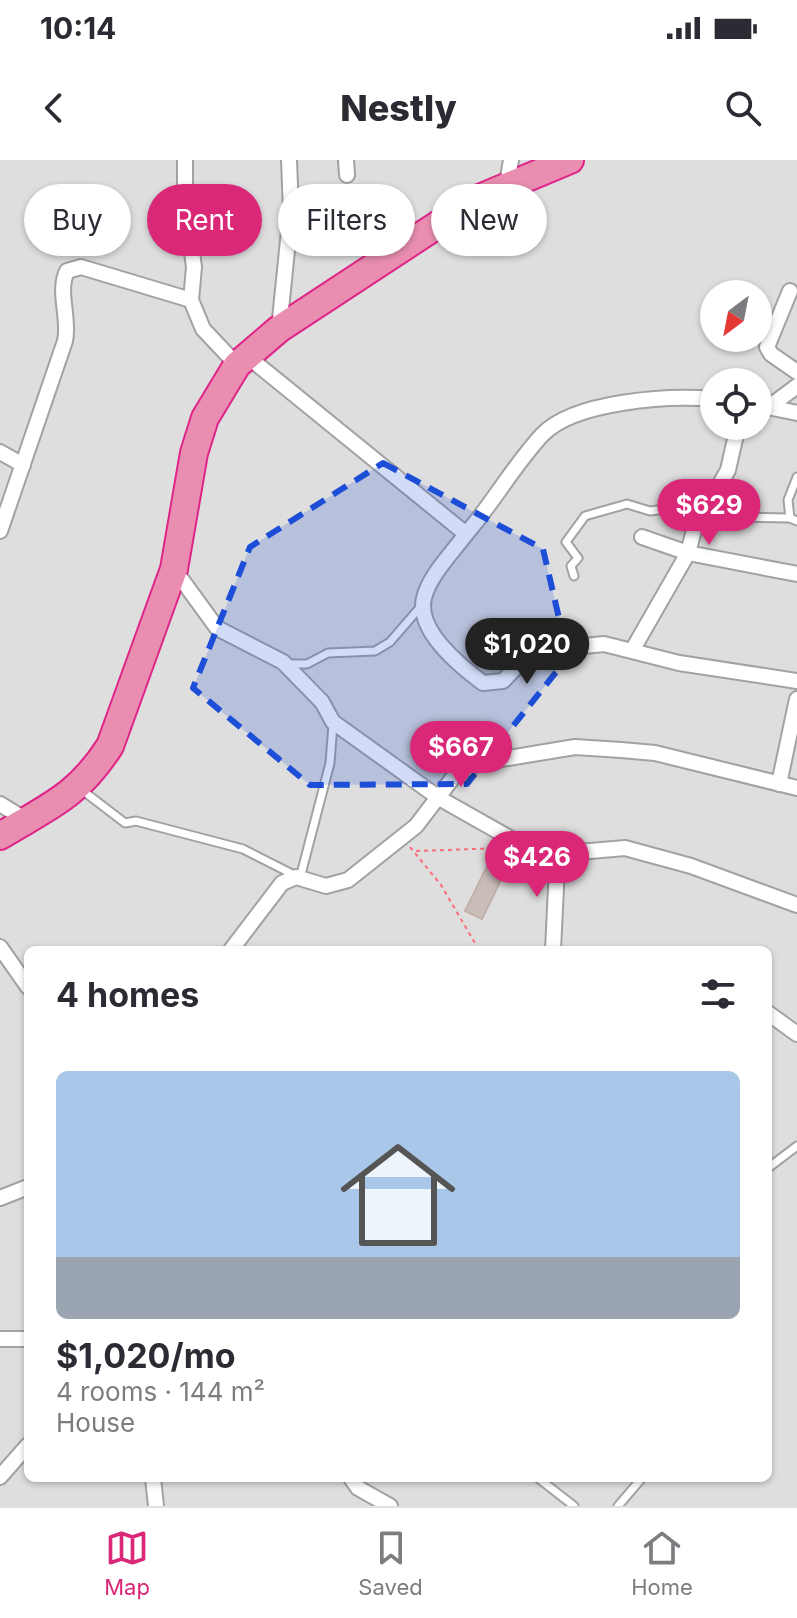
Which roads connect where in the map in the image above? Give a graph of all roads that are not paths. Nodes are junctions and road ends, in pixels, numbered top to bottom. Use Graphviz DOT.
graph roads {
  1 [pos="185,160"];
  2 [pos="289,160"];
  3 [pos="570,160"];
  4 [pos="509,172"];
  5 [pos="790,291"];
  6 [pos="191,300"];
  7 [pos="279,329"];
  8 [pos="242,360"];
  9 [pos="797,372"];
  10 [pos="797,386"];
  11 [pos="700,398"];
  12 [pos="772,401"];
  13 [pos="772,408"];
  14 [pos="797,413"];
  15 [pos="735,440"];
  16 [pos="0,452"];
  17 [pos="23,465"];
  18 [pos="797,477"];
  19 [pos="705,511"];
  20 [pos="793,519"];
  21 [pos="0,531"];
  22 [pos="466,534"];
  23 [pos="642,537"];
  24 [pos="688,553"];
  25 [pos="174,569"];
  26 [pos="797,574"];
  27 [pos="574,576"];
  28 [pos="424,603"];
  29 [pos="633,649"];
  30 [pos="286,664"];
  31 [pos="797,681"];
  32 [pos="797,699"];
  33 [pos="333,722"];
  34 [pos="779,784"];
  35 [pos="79,787"];
  36 [pos="797,788"];
  37 [pos="439,798"];
  38 [pos="0,804"];
  39 [pos="26,820"];
  40 [pos="0,836"];
  41 [pos="525,845"];
  42 [pos="575,851"];
  43 [pos="557,870"];
  44 [pos="300,878"];
  45 [pos="797,905"];
  46 [pos="234,946"];
  47 [pos="553,946"];
  48 [pos="0,947"];
  49 [pos="24,981"];
  50 [pos="772,1016"];
  51 [pos="797,1034"];
  52 [pos="797,1146"];
  53 [pos="772,1165"];
  54 [pos="24,1189"];
  55 [pos="0,1198"];
  56 [pos="0,1339"];
  57 [pos="24,1339"];
  58 [pos="24,1450"];
  59 [pos="0,1477"];
  60 [pos="153,1482"];
  61 [pos="354,1482"];
  62 [pos="543,1482"];
  63 [pos="639,1482"];
  64 [pos="156,1506"];
  65 [pos="390,1506"];
  66 [pos="574,1506"];
  67 [pos="618,1506"];
  1 -- 6 [label="street"];
  2 -- 7 [label="street"];
  3 -- 4 [label="highway"];
  4 -- 7 [label="highway"];
  5 -- 9 [label="street"];
  6 -- 8 [label="street"];
  6 -- 17 [label="street"];
  7 -- 8 [label="highway"];
  8 -- 22 [label="street"];
  8 -- 25 [label="highway"];
  10 -- 12 [label="street"];
  11 -- 22 [label="street"];
  13 -- 14 [label="street"];
  15 -- 19 [label="street"];
  16 -- 17 [label="street"];
  17 -- 21 [label="street"];
  18 -- 20 [label="lane"];
  19 -- 20 [label="lane"];
  19 -- 24 [label="street"];
  19 -- 27 [label="lane"];
  22 -- 28 [label="street"];
  23 -- 24 [label="street"];
  24 -- 26 [label="street"];
  24 -- 29 [label="street"];
  25 -- 30 [label="street"];
  25 -- 35 [label="highway"];
  28 -- 29 [label="street"];
  28 -- 30 [label="lane"];
  29 -- 31 [label="street"];
  30 -- 33 [label="street"];
  32 -- 34 [label="street"];
  33 -- 37 [label="street"];
  33 -- 44 [label="lane"];
  34 -- 36 [label="street"];
  34 -- 37 [label="street"];
  35 -- 39 [label="highway"];
  35 -- 44 [label="lane"];
  37 -- 41 [label="street"];
  37 -- 44 [label="street"];
  38 -- 39 [label="street"];
  39 -- 40 [label="highway"];
  41 -- 42 [label="street"];
  41 -- 43 [label="street"];
  42 -- 43 [label="street"];
  42 -- 45 [label="street"];
  43 -- 47 [label="street"];
  44 -- 46 [label="street"];
  48 -- 49 [label="street"];
  50 -- 51 [label="street"];
  52 -- 53 [label="lane"];
  54 -- 55 [label="street"];
  56 -- 57 [label="street"];
  58 -- 59 [label="street"];
  60 -- 64 [label="street"];
  61 -- 65 [label="street"];
  62 -- 66 [label="lane"];
  63 -- 67 [label="lane"];
}
